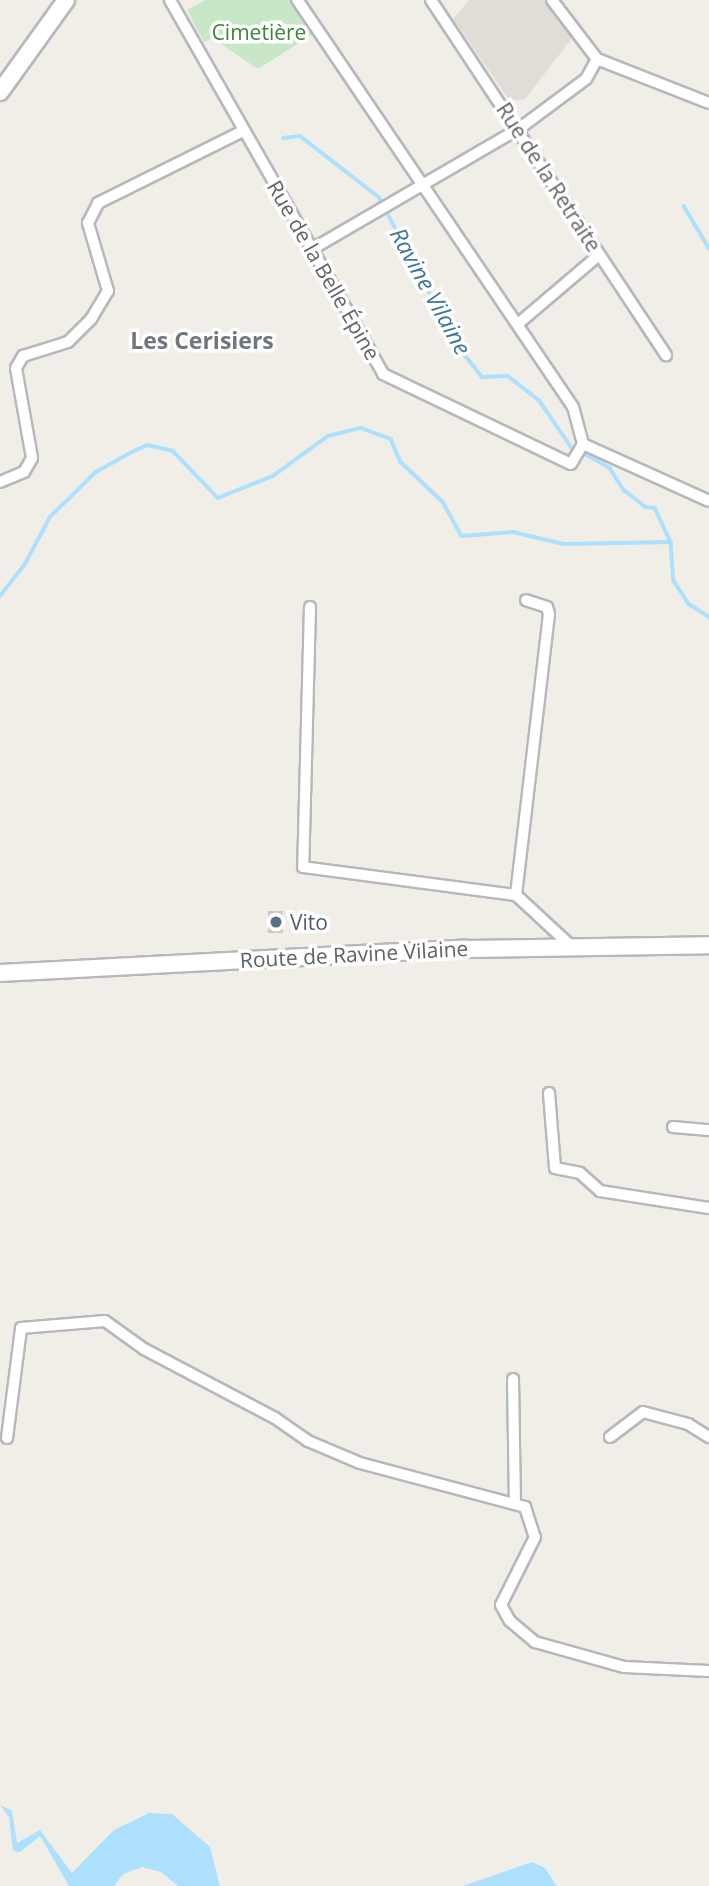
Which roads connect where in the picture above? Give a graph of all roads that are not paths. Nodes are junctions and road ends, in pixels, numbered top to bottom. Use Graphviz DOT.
graph roads {
  1 [pos="66,0"];
  2 [pos="170,0"];
  3 [pos="297,0"];
  4 [pos="431,0"];
  5 [pos="552,0"];
  6 [pos="597,59"];
  7 [pos="0,92"];
  8 [pos="709,103"];
  9 [pos="520,128"];
  10 [pos="243,131"];
  11 [pos="425,186"];
  12 [pos="313,248"];
  13 [pos="599,256"];
  14 [pos="519,323"];
  15 [pos="666,355"];
  16 [pos="583,444"];
  17 [pos="0,482"];
  18 [pos="709,501"];
  19 [pos="526,600"];
  20 [pos="310,607"];
  21 [pos="516,895"];
  22 [pos="709,945"];
  23 [pos="571,946"];
  24 [pos="0,972"];
  25 [pos="549,1093"];
  26 [pos="673,1127"];
  27 [pos="709,1130"];
  28 [pos="709,1208"];
  29 [pos="513,1379"];
  30 [pos="610,1437"];
  31 [pos="709,1437"];
  32 [pos="7,1438"];
  33 [pos="515,1503"];
  34 [pos="709,1671"];
  1 -- 7 [label="main road"];
  2 -- 10 [label="street, Rue de la Belle Épine"];
  3 -- 11 [label="street"];
  4 -- 9 [label="street, Rue de la Retraite"];
  5 -- 6 [label="street"];
  6 -- 8 [label="street"];
  6 -- 9 [label="street"];
  9 -- 11 [label="street"];
  9 -- 13 [label="street, Rue de la Retraite"];
  10 -- 12 [label="street, Rue de la Belle Épine"];
  10 -- 17 [label="street"];
  11 -- 12 [label="street"];
  11 -- 14 [label="street"];
  12 -- 16 [label="street, Rue de la Belle Épine"];
  13 -- 14 [label="street"];
  13 -- 15 [label="street, Rue de la Retraite"];
  14 -- 16 [label="street"];
  16 -- 18 [label="street"];
  19 -- 21 [label="street"];
  20 -- 21 [label="street"];
  21 -- 23 [label="street"];
  22 -- 23 [label="main road, Route de Ravine Vilaine"];
  23 -- 24 [label="main road, Route de Ravine Vilaine"];
  25 -- 28 [label="street"];
  26 -- 27 [label="street"];
  29 -- 33 [label="street"];
  30 -- 31 [label="street"];
  32 -- 33 [label="street"];
  33 -- 34 [label="street"];
}
